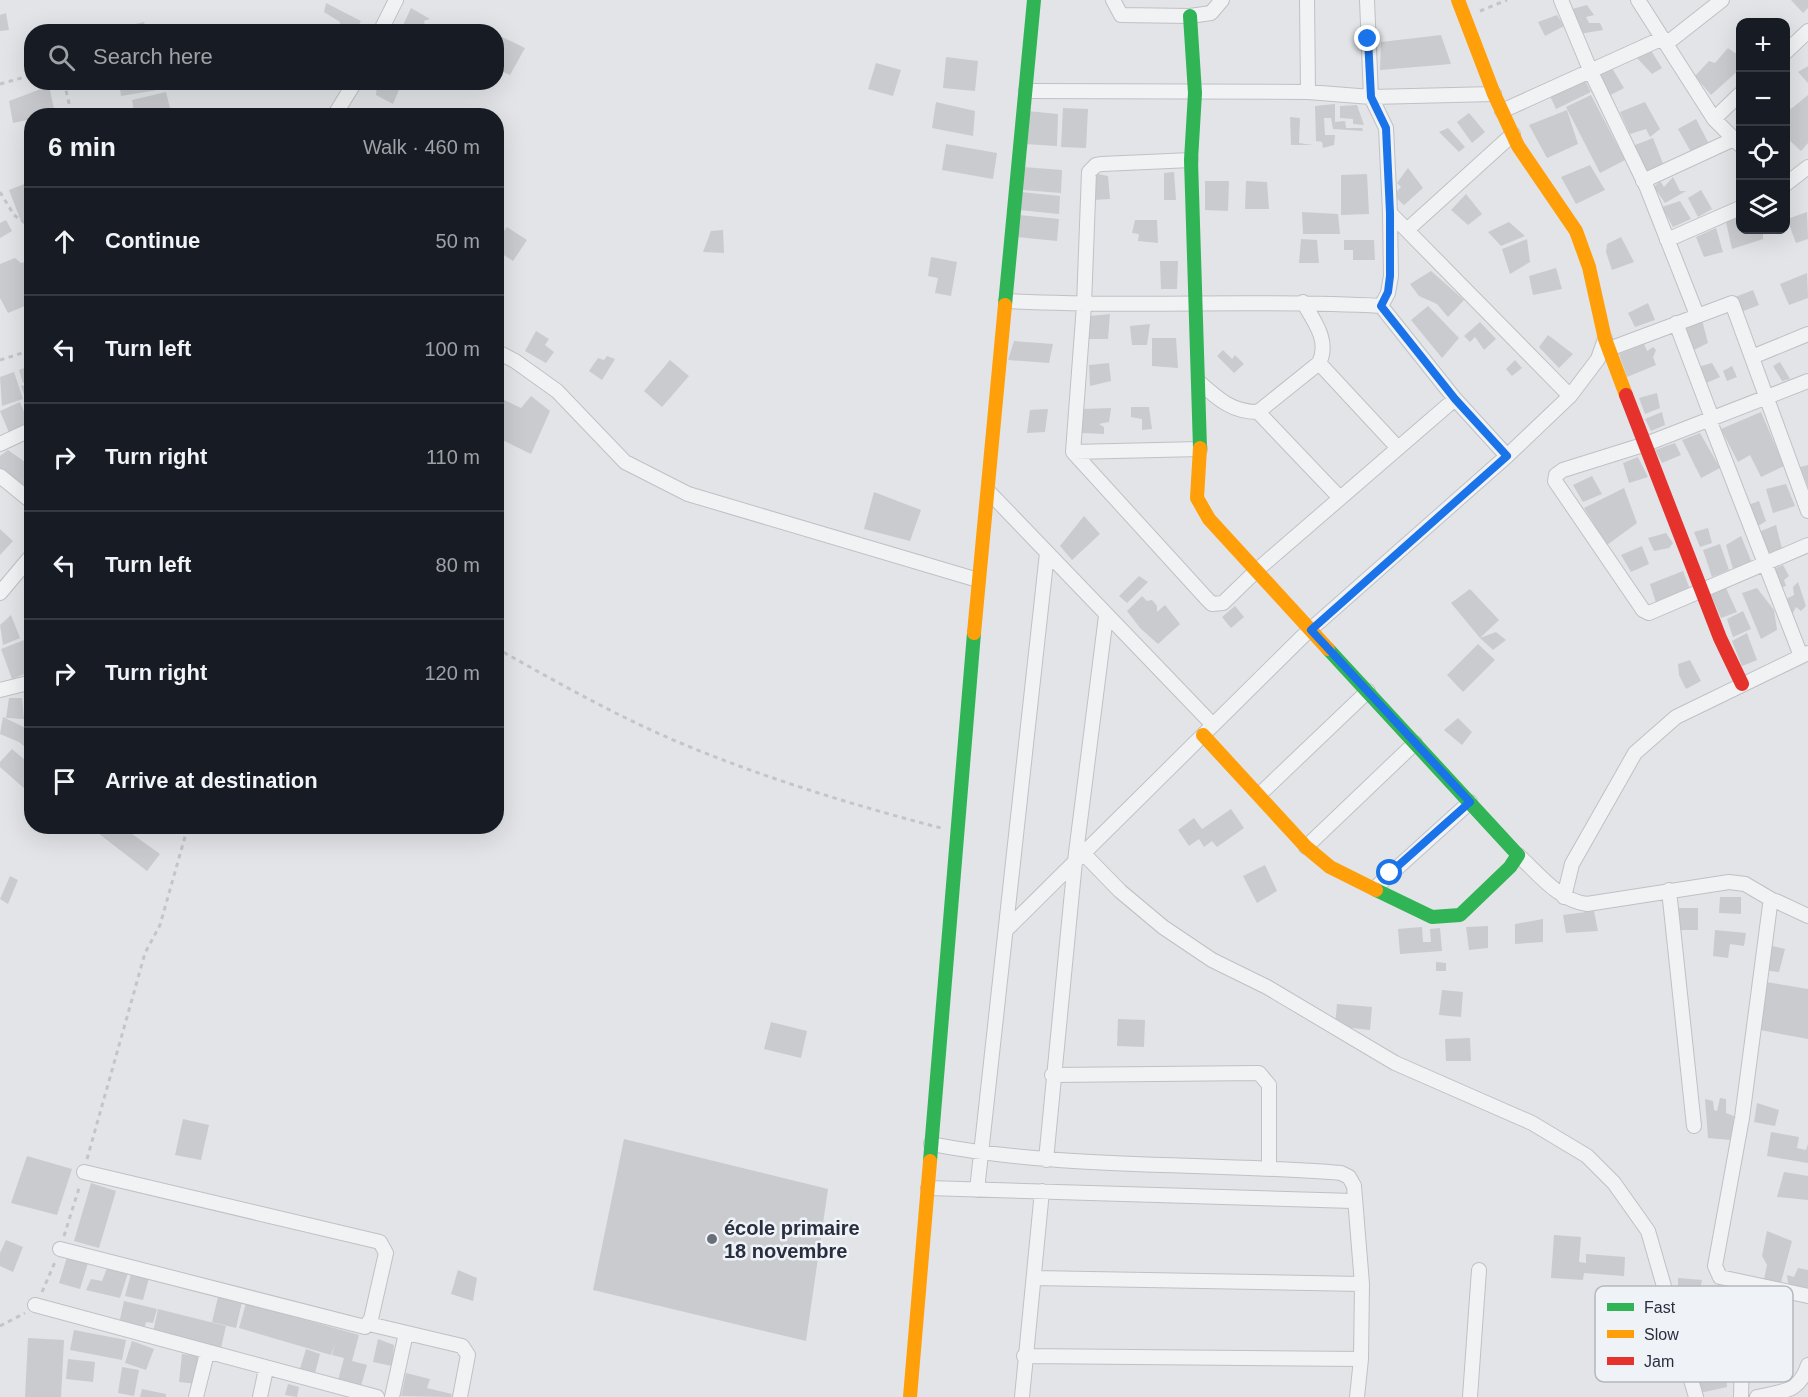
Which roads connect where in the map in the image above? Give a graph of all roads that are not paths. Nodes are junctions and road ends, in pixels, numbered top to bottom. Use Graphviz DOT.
graph roads {
  1 [pos="396,0"];
  2 [pos="1034,0"];
  3 [pos="1113,0"];
  4 [pos="1222,0"];
  5 [pos="1307,0"];
  6 [pos="1367,0"];
  7 [pos="1458,0"];
  8 [pos="1561,0"];
  9 [pos="1638,0"];
  10 [pos="1722,0"];
  11 [pos="1190,16"];
  12 [pos="384,24"];
  13 [pos="1808,31"];
  14 [pos="1665,41"];
  15 [pos="1790,47"];
  16 [pos="1591,72"];
  17 [pos="351,90"];
  18 [pos="353,90"];
  19 [pos="1026,91"];
  20 [pos="1308,92"];
  21 [pos="1195,93"];
  22 [pos="1494,94"];
  23 [pos="1371,97"];
  24 [pos="1736,98"];
  25 [pos="339,108"];
  26 [pos="348,108"];
  27 [pos="1502,111"];
  28 [pos="1714,119"];
  29 [pos="1513,134"];
  30 [pos="1736,141"];
  31 [pos="1736,142"];
  32 [pos="1191,160"];
  33 [pos="1808,167"];
  34 [pos="1790,180"];
  35 [pos="1643,181"];
  36 [pos="1736,210"];
  37 [pos="1390,213"];
  38 [pos="1407,230"];
  39 [pos="1667,240"];
  40 [pos="1005,301"];
  41 [pos="1303,302"];
  42 [pos="1196,303"];
  43 [pos="1084,305"];
  44 [pos="1381,306"];
  45 [pos="1696,315"];
  46 [pos="1676,322"];
  47 [pos="1808,334"];
  48 [pos="1607,344"];
  49 [pos="504,355"];
  50 [pos="1752,357"];
  51 [pos="1319,363"];
  52 [pos="1808,381"];
  53 [pos="1199,382"];
  54 [pos="1569,396"];
  55 [pos="1767,397"];
  56 [pos="1455,399"];
  57 [pos="1258,412"];
  58 [pos="1711,419"];
  59 [pos="24,433"];
  60 [pos="0,444"];
  61 [pos="1646,444"];
  62 [pos="1398,448"];
  63 [pos="1200,449"];
  64 [pos="1073,452"];
  65 [pos="1507,456"];
  66 [pos="0,476"];
  67 [pos="989,492"];
  68 [pos="24,496"];
  69 [pos="1341,498"];
  70 [pos="1808,512"];
  71 [pos="1808,545"];
  72 [pos="1047,553"];
  73 [pos="1764,565"];
  74 [pos="24,567"];
  75 [pos="1257,570"];
  76 [pos="978,579"];
  77 [pos="1703,592"];
  78 [pos="0,593"];
  79 [pos="1106,616"];
  80 [pos="1311,630"];
  81 [pos="1804,655"];
  82 [pos="24,684"];
  83 [pos="1742,684"];
  84 [pos="0,690"];
  85 [pos="1368,691"];
  86 [pos="1208,730"];
  87 [pos="1415,743"];
  88 [pos="1260,794"];
  89 [pos="1470,802"];
  90 [pos="1306,847"];
  91 [pos="1518,855"];
  92 [pos="1079,857"];
  93 [pos="1375,888"];
  94 [pos="1669,890"];
  95 [pos="1564,897"];
  96 [pos="1774,901"];
  97 [pos="1808,916"];
  98 [pos="1006,930"];
  99 [pos="1052,1075"];
  100 [pos="1694,1126"];
  101 [pos="932,1144"];
  102 [pos="981,1154"];
  103 [pos="1046,1160"];
  104 [pos="1269,1167"];
  105 [pos="84,1172"];
  106 [pos="928,1188"];
  107 [pos="977,1190"];
  108 [pos="1042,1191"];
  109 [pos="1353,1201"];
  110 [pos="60,1249"];
  111 [pos="1479,1270"];
  112 [pos="1034,1278"];
  113 [pos="1362,1284"];
  114 [pos="1751,1285"];
  115 [pos="1664,1286"];
  116 [pos="1756,1286"];
  117 [pos="1793,1293"];
  118 [pos="1808,1296"];
  119 [pos="35,1305"];
  120 [pos="369,1324"];
  121 [pos="406,1333"];
  122 [pos="207,1353"];
  123 [pos="1024,1356"];
  124 [pos="1360,1359"];
  125 [pos="1808,1365"];
  126 [pos="266,1369"];
  127 [pos="1692,1382"];
  128 [pos="1741,1382"];
  129 [pos="329,1391"];
  130 [pos="196,1397"];
  131 [pos="260,1397"];
  132 [pos="377,1397"];
  133 [pos="392,1397"];
  134 [pos="460,1397"];
  135 [pos="910,1397"];
  136 [pos="1022,1397"];
  137 [pos="1356,1397"];
  138 [pos="1470,1397"];
  139 [pos="1696,1397"];
  140 [pos="1741,1397"];
  141 [pos="1757,1397"];
  1 -- 12 [label="street"];
  2 -- 19 [label="street"];
  3 -- 11 [label="street"];
  4 -- 11 [label="street"];
  5 -- 20 [label="street"];
  6 -- 23 [label="street"];
  7 -- 22 [label="street"];
  8 -- 16 [label="street"];
  9 -- 14 [label="street"];
  10 -- 14 [label="street"];
  11 -- 21 [label="street"];
  13 -- 15 [label="street"];
  14 -- 16 [label="street"];
  14 -- 28 [label="street"];
  16 -- 27 [label="street"];
  16 -- 35 [label="street"];
  17 -- 25 [label="street"];
  18 -- 26 [label="street"];
  19 -- 21 [label="street"];
  19 -- 40 [label="street"];
  20 -- 21 [label="street"];
  20 -- 23 [label="street"];
  21 -- 32 [label="street"];
  22 -- 23 [label="street"];
  22 -- 27 [label="street"];
  23 -- 37 [label="street"];
  24 -- 28 [label="street"];
  27 -- 29 [label="street"];
  28 -- 30 [label="street"];
  29 -- 38 [label="street"];
  29 -- 48 [label="street"];
  31 -- 35 [label="street"];
  32 -- 42 [label="street"];
  32 -- 43 [label="street"];
  33 -- 34 [label="street"];
  35 -- 39 [label="street"];
  36 -- 39 [label="street"];
  37 -- 38 [label="street"];
  37 -- 44 [label="street"];
  38 -- 54 [label="street"];
  39 -- 45 [label="street"];
  40 -- 43 [label="street"];
  40 -- 67 [label="street"];
  41 -- 42 [label="street"];
  41 -- 44 [label="street"];
  41 -- 51 [label="street"];
  42 -- 43 [label="street"];
  42 -- 53 [label="street"];
  43 -- 64 [label="street"];
  44 -- 56 [label="street"];
  45 -- 46 [label="street"];
  45 -- 50 [label="street"];
  46 -- 48 [label="street"];
  46 -- 58 [label="street"];
  47 -- 50 [label="street"];
  48 -- 54 [label="street"];
  48 -- 61 [label="street"];
  49 -- 76 [label="street"];
  50 -- 55 [label="street"];
  51 -- 57 [label="street"];
  51 -- 62 [label="street"];
  52 -- 55 [label="street"];
  53 -- 57 [label="street"];
  53 -- 63 [label="street"];
  54 -- 65 [label="street"];
  55 -- 58 [label="street"];
  55 -- 70 [label="street"];
  56 -- 62 [label="street"];
  56 -- 65 [label="street"];
  57 -- 69 [label="street"];
  58 -- 61 [label="street"];
  58 -- 73 [label="street"];
  59 -- 60 [label="street"];
  61 -- 77 [label="street"];
  61 -- 77 [label="street"];
  62 -- 69 [label="street"];
  63 -- 64 [label="street"];
  63 -- 75 [label="street"];
  64 -- 75 [label="street"];
  65 -- 80 [label="street"];
  66 -- 68 [label="street"];
  67 -- 72 [label="street"];
  67 -- 76 [label="street"];
  69 -- 75 [label="street"];
  71 -- 73 [label="street"];
  72 -- 79 [label="street"];
  72 -- 98 [label="street"];
  73 -- 77 [label="street"];
  73 -- 81 [label="street"];
  74 -- 78 [label="street"];
  75 -- 80 [label="street"];
  76 -- 101 [label="street"];
  77 -- 83 [label="street"];
  79 -- 86 [label="street"];
  79 -- 92 [label="street"];
  80 -- 85 [label="street"];
  80 -- 86 [label="street"];
  81 -- 83 [label="street"];
  82 -- 84 [label="street"];
  83 -- 95 [label="street"];
  85 -- 87 [label="street"];
  85 -- 88 [label="street"];
  86 -- 88 [label="street"];
  86 -- 92 [label="street"];
  87 -- 89 [label="street"];
  87 -- 90 [label="street"];
  88 -- 90 [label="street"];
  89 -- 91 [label="street"];
  89 -- 93 [label="street"];
  90 -- 93 [label="street"];
  91 -- 93 [label="street"];
  91 -- 95 [label="street"];
  92 -- 98 [label="street"];
  92 -- 99 [label="street"];
  92 -- 115 [label="street"];
  94 -- 95 [label="street"];
  94 -- 96 [label="street"];
  94 -- 100 [label="street"];
  96 -- 97 [label="street"];
  96 -- 114 [label="street"];
  98 -- 102 [label="street"];
  99 -- 103 [label="street"];
  99 -- 104 [label="street"];
  101 -- 102 [label="street"];
  101 -- 106 [label="street"];
  102 -- 103 [label="street"];
  102 -- 107 [label="street"];
  103 -- 104 [label="street"];
  104 -- 109 [label="street"];
  105 -- 120 [label="street"];
  106 -- 107 [label="street"];
  106 -- 135 [label="street"];
  107 -- 108 [label="street"];
  108 -- 109 [label="street"];
  108 -- 112 [label="street"];
  109 -- 113 [label="street"];
  110 -- 120 [label="street"];
  111 -- 138 [label="street"];
  112 -- 113 [label="street"];
  112 -- 123 [label="street"];
  113 -- 124 [label="street"];
  114 -- 116 [label="street"];
  117 -- 118 [label="street"];
  119 -- 122 [label="street"];
  120 -- 121 [label="street"];
  121 -- 133 [label="street"];
  121 -- 134 [label="street"];
  122 -- 126 [label="street"];
  122 -- 130 [label="street"];
  123 -- 124 [label="street"];
  123 -- 136 [label="street"];
  124 -- 137 [label="street"];
  125 -- 141 [label="street"];
  126 -- 129 [label="street"];
  126 -- 131 [label="street"];
  127 -- 139 [label="street"];
  128 -- 140 [label="street"];
  129 -- 132 [label="street"];
}
